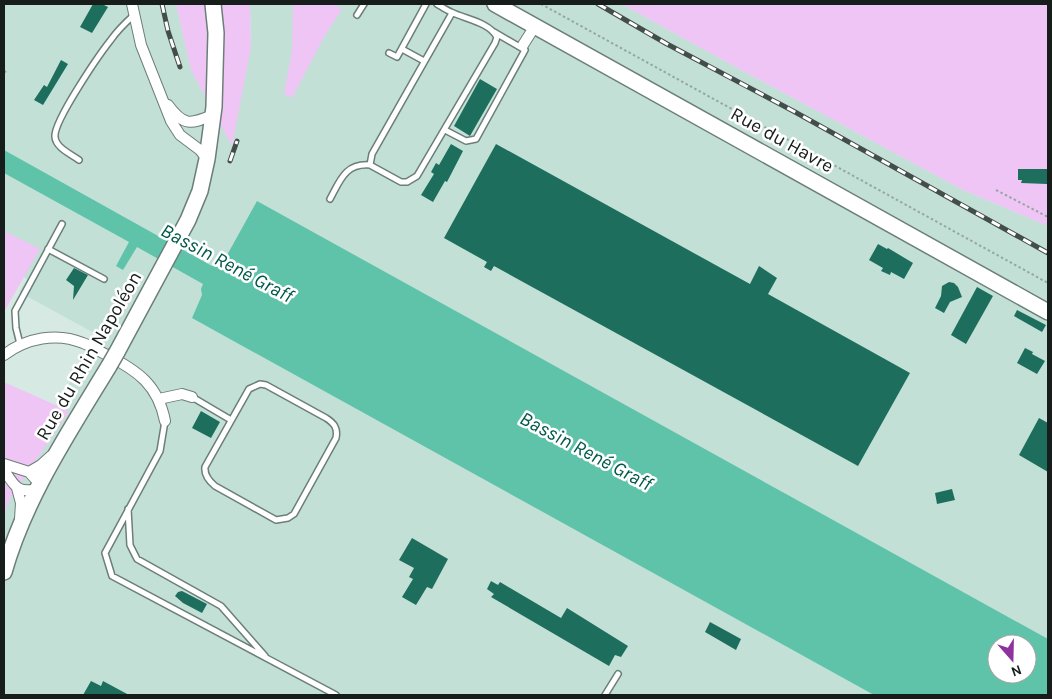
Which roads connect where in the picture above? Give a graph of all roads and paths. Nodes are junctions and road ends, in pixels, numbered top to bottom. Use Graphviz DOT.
graph roads {
  1 [pos="132,4"];
  2 [pos="213,4"];
  3 [pos="364,4"];
  4 [pos="426,4"];
  5 [pos="437,4"];
  6 [pos="495,4"];
  7 [pos="541,4"];
  8 [pos="452,13"];
  9 [pos="134,15"];
  10 [pos="358,15"];
  11 [pos="535,26"];
  12 [pos="494,32"];
  13 [pos="522,46"];
  14 [pos="402,49"];
  15 [pos="389,54"];
  16 [pos="424,61"];
  17 [pos="4,71"];
  18 [pos="8,73"];
  19 [pos="163,98"];
  20 [pos="214,111"];
  21 [pos="445,130"];
  22 [pos="207,158"];
  23 [pos="79,160"];
  24 [pos="370,165"];
  25 [pos="996,190"];
  26 [pos="330,199"];
  27 [pos="1048,217"];
  28 [pos="62,224"];
  29 [pos="48,249"];
  30 [pos="104,279"];
  31 [pos="1048,283"];
  32 [pos="1048,312"];
  33 [pos="20,344"];
  34 [pos="4,356"];
  35 [pos="192,397"];
  36 [pos="159,399"];
  37 [pos="231,420"];
  38 [pos="165,421"];
  39 [pos="60,446"];
  40 [pos="4,464"];
  41 [pos="4,470"];
  42 [pos="29,472"];
  43 [pos="38,486"];
  44 [pos="17,488"];
  45 [pos="128,509"];
  46 [pos="16,534"];
  47 [pos="4,572"];
  48 [pos="269,660"];
  49 [pos="618,674"];
  50 [pos="336,695"];
  51 [pos="605,695"];
  1 -- 9 [label="street"];
  2 -- 20 [label="main road, Rue du Rhin Napoléon"];
  3 -- 10 [label="lane"];
  4 -- 14 [label="lane"];
  5 -- 8 [label="lane"];
  6 -- 11 [label="main road, Rue du Havre"];
  7 -- 31 [label="path"];
  8 -- 12 [label="lane"];
  8 -- 16 [label="lane"];
  9 -- 19 [label="street"];
  9 -- 23 [label="lane"];
  11 -- 13 [label="street"];
  11 -- 32 [label="main road, Rue du Havre"];
  12 -- 13 [label="lane"];
  12 -- 21 [label="lane"];
  13 -- 21 [label="lane"];
  14 -- 15 [label="lane"];
  14 -- 16 [label="lane"];
  16 -- 24 [label="lane"];
  17 -- 18 [label="path"];
  19 -- 20 [label="street"];
  19 -- 22 [label="street"];
  20 -- 22 [label="main road, Rue du Rhin Napoléon"];
  21 -- 24 [label="lane"];
  22 -- 39 [label="main road, Rue du Rhin Napoléon, bridge"];
  24 -- 26 [label="lane"];
  25 -- 27 [label="path"];
  28 -- 29 [label="lane"];
  29 -- 30 [label="lane"];
  29 -- 33 [label="lane"];
  33 -- 34 [label="street"];
  33 -- 36 [label="street"];
  35 -- 36 [label="street"];
  35 -- 37 [label="lane"];
  36 -- 38 [label="street"];
  37 -- 37 [label="lane"];
  38 -- 45 [label="lane"];
  39 -- 42 [label="street"];
  39 -- 43 [label="main road, Rue du Rhin Napoléon"];
  40 -- 42 [label="street"];
  41 -- 44 [label="street"];
  42 -- 43 [label="street"];
  43 -- 44 [label="street"];
  43 -- 46 [label="main road, Rue du Rhin Napoléon"];
  44 -- 46 [label="street"];
  45 -- 48 [label="lane"];
  45 -- 48 [label="lane"];
  46 -- 47 [label="main road, Rue du Rhin Napoléon"];
  48 -- 50 [label="lane"];
  49 -- 51 [label="lane"];
}
